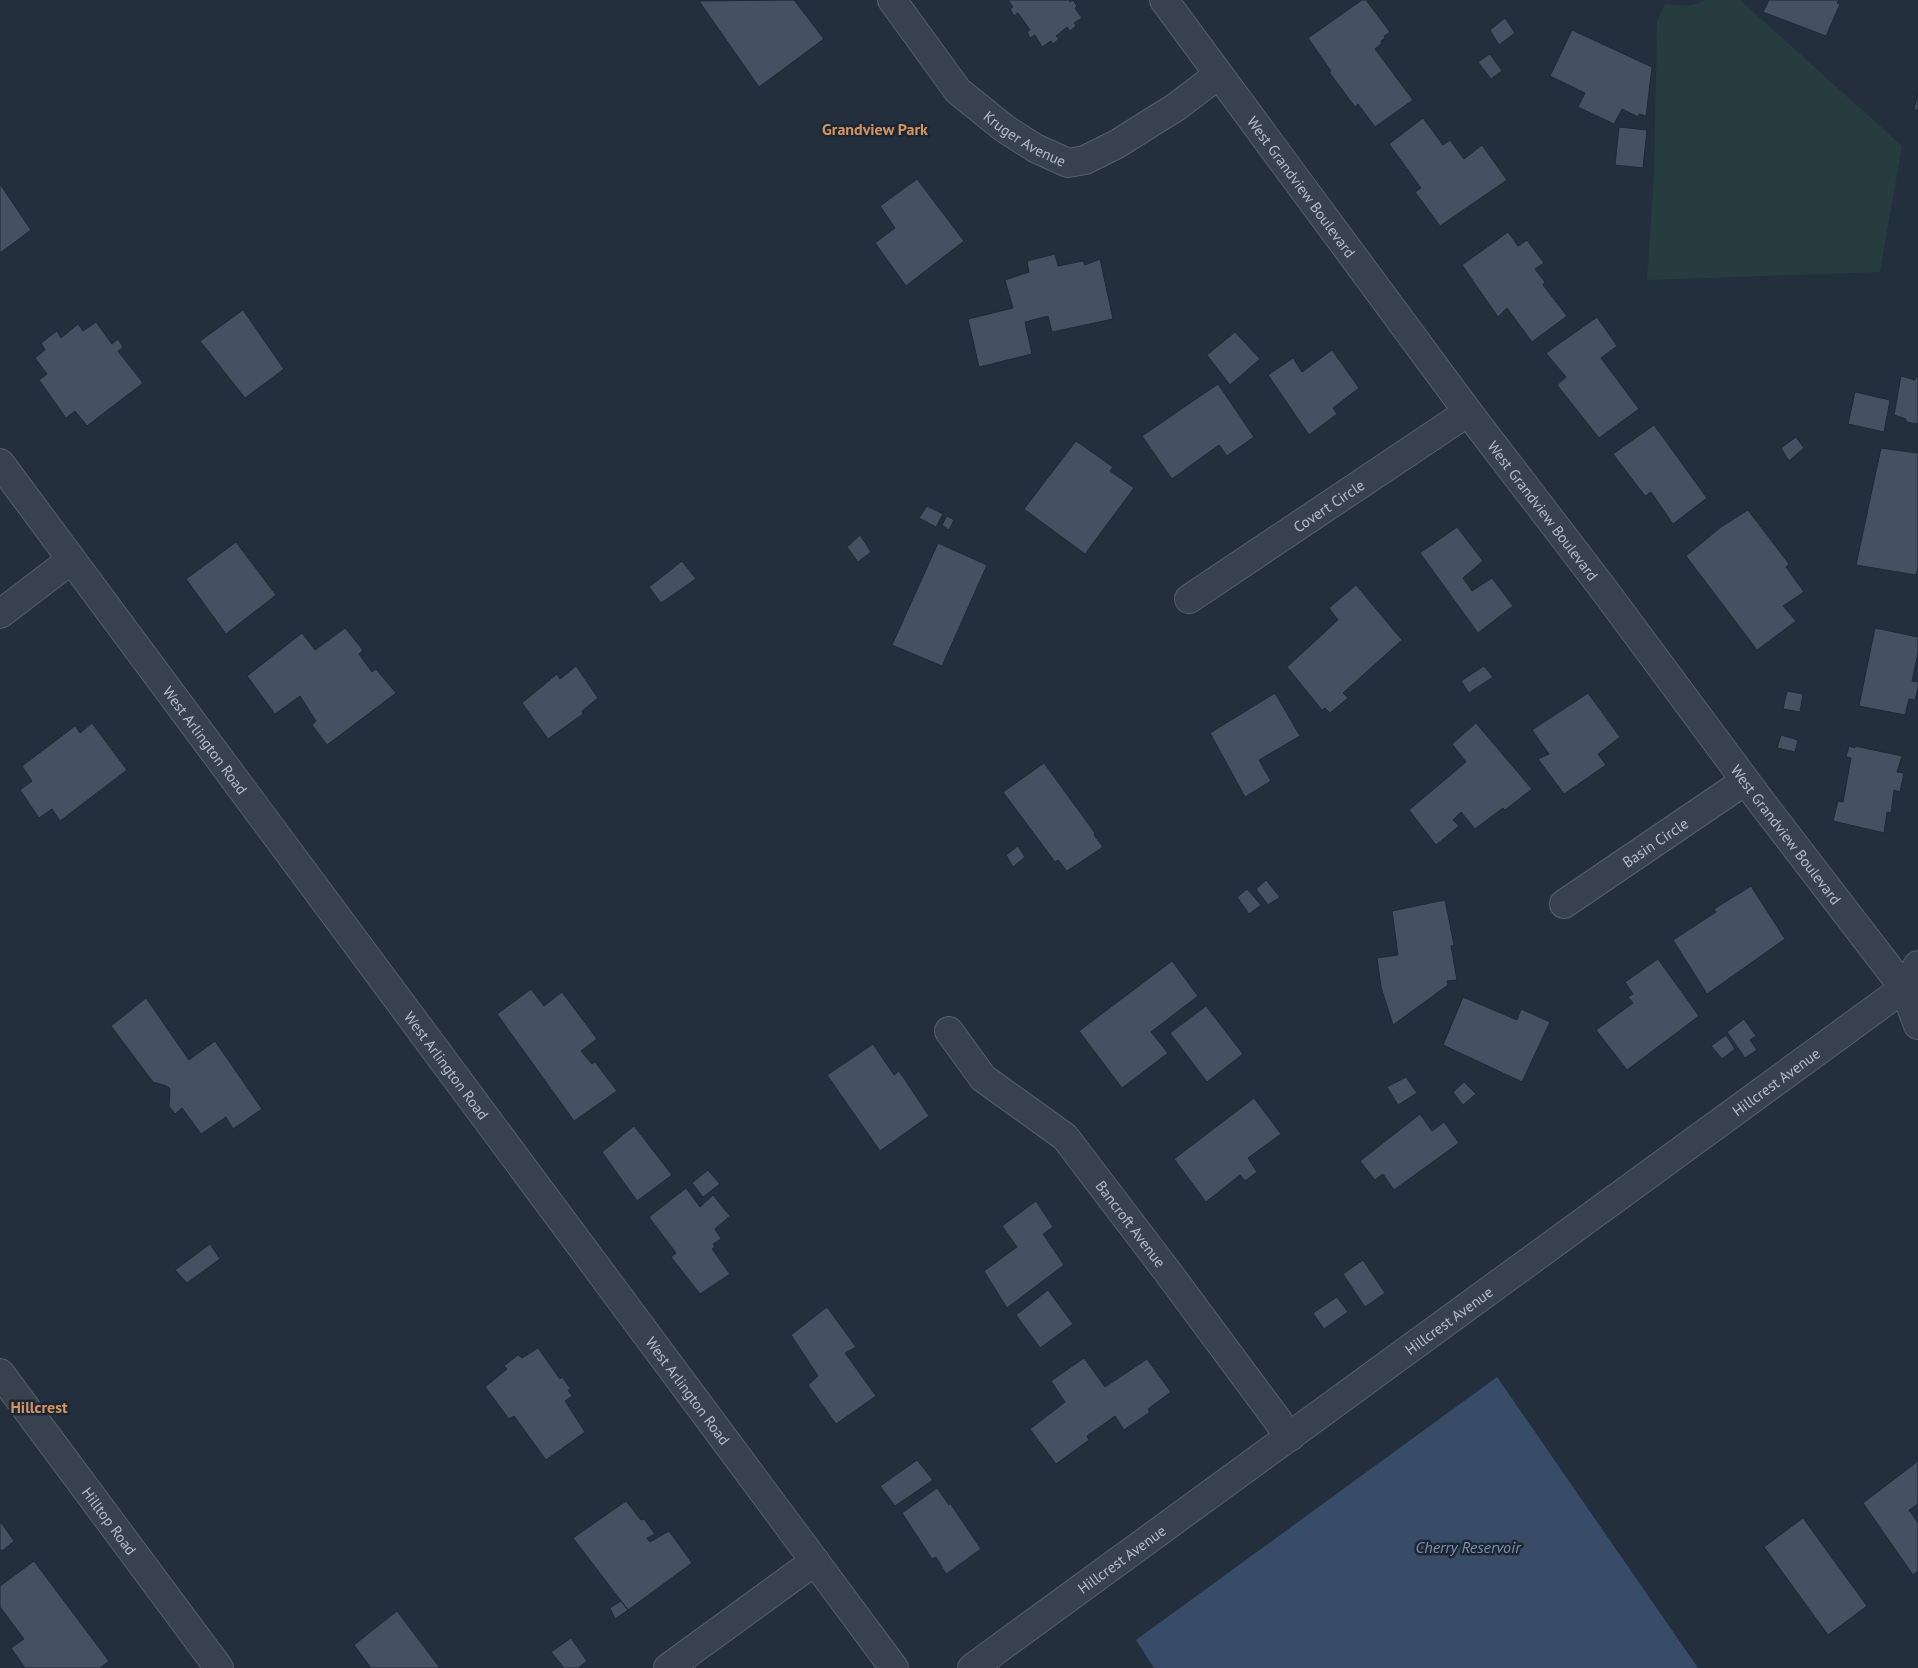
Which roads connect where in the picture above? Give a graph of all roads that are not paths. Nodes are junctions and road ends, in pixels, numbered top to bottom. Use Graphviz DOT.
graph roads {
  1 [pos="892,0"];
  2 [pos="1164,0"];
  3 [pos="1218,76"];
  4 [pos="1468,412"];
  5 [pos="0,464"];
  6 [pos="71,560"];
  7 [pos="1189,599"];
  8 [pos="0,614"];
  9 [pos="1745,781"];
  10 [pos="1564,904"];
  11 [pos="1918,964"];
  12 [pos="1904,988"];
  13 [pos="1918,1025"];
  14 [pos="948,1031"];
  15 [pos="0,1373"];
  16 [pos="1290,1437"];
  17 [pos="815,1561"];
  18 [pos="219,1668"];
  19 [pos="668,1668"];
  20 [pos="894,1668"];
  21 [pos="972,1668"];
  1 -- 3 [label="street, Kruger Avenue"];
  2 -- 3 [label="street, West Grandview Boulevard"];
  3 -- 4 [label="street, West Grandview Boulevard"];
  4 -- 7 [label="street, Covert Circle"];
  4 -- 9 [label="street, West Grandview Boulevard"];
  5 -- 6 [label="street, West Arlington Road"];
  6 -- 8 [label="street"];
  6 -- 17 [label="street, West Arlington Road"];
  9 -- 10 [label="street, Basin Circle"];
  9 -- 12 [label="street, West Grandview Boulevard"];
  11 -- 12 [label="street, Hillcrest Avenue"];
  12 -- 13 [label="street, West Grandview Boulevard"];
  12 -- 16 [label="street, Hillcrest Avenue"];
  14 -- 16 [label="street, Bancroft Avenue"];
  15 -- 18 [label="street, Hilltop Road"];
  16 -- 21 [label="street, Hillcrest Avenue"];
  17 -- 19 [label="street"];
  17 -- 20 [label="street, West Arlington Road"];
}
